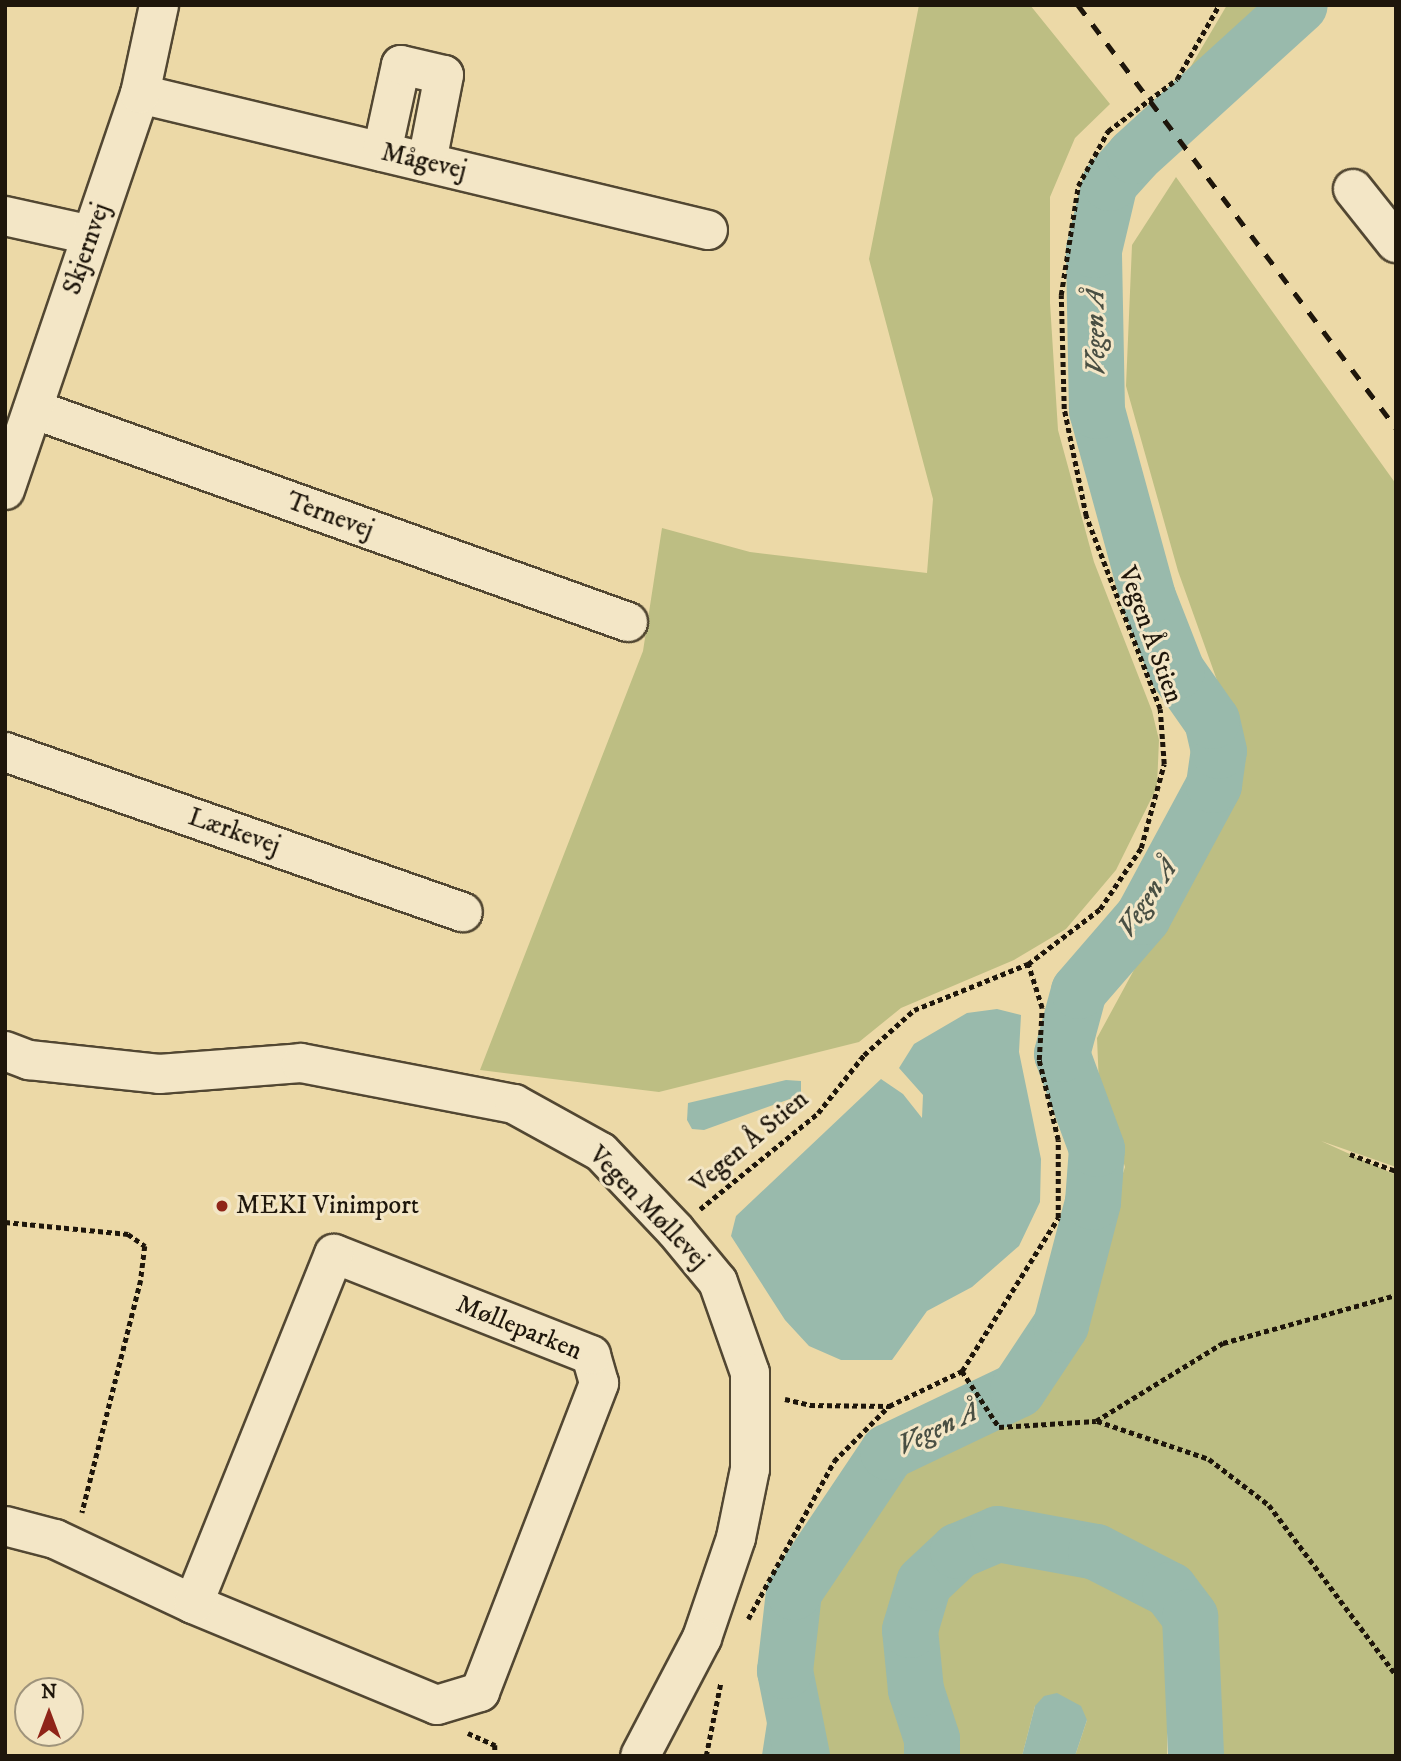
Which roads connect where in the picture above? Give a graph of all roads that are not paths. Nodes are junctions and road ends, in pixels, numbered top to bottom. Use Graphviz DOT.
graph roads {
  1 [pos="159,5"];
  2 [pos="140,94"];
  3 [pos="382,152"];
  4 [pos="427,162"];
  5 [pos="1353,189"];
  6 [pos="5,216"];
  7 [pos="708,230"];
  8 [pos="91,235"];
  9 [pos="1396,243"];
  10 [pos="33,409"];
  11 [pos="5,490"];
  12 [pos="628,622"];
  13 [pos="5,752"];
  14 [pos="463,912"];
  15 [pos="5,1051"];
  16 [pos="5,1526"];
  17 [pos="193,1604"];
  18 [pos="640,1756"];
  1 -- 2 [label="street, Skjernvej"];
  2 -- 3 [label="street, Mågevej"];
  2 -- 8 [label="street, Skjernvej"];
  3 -- 4 [label="street, Mågevej"];
  3 -- 4 [label="street"];
  4 -- 7 [label="street, Mågevej"];
  5 -- 9 [label="street"];
  6 -- 8 [label="street"];
  8 -- 10 [label="street, Skjernvej"];
  10 -- 11 [label="street, Skjernvej"];
  10 -- 12 [label="street, Ternevej"];
  13 -- 14 [label="street, Lærkevej"];
  15 -- 18 [label="street, Vegen Møllevej"];
  16 -- 17 [label="street, Mølleparken"];
  17 -- 17 [label="street, Mølleparken"];
}
